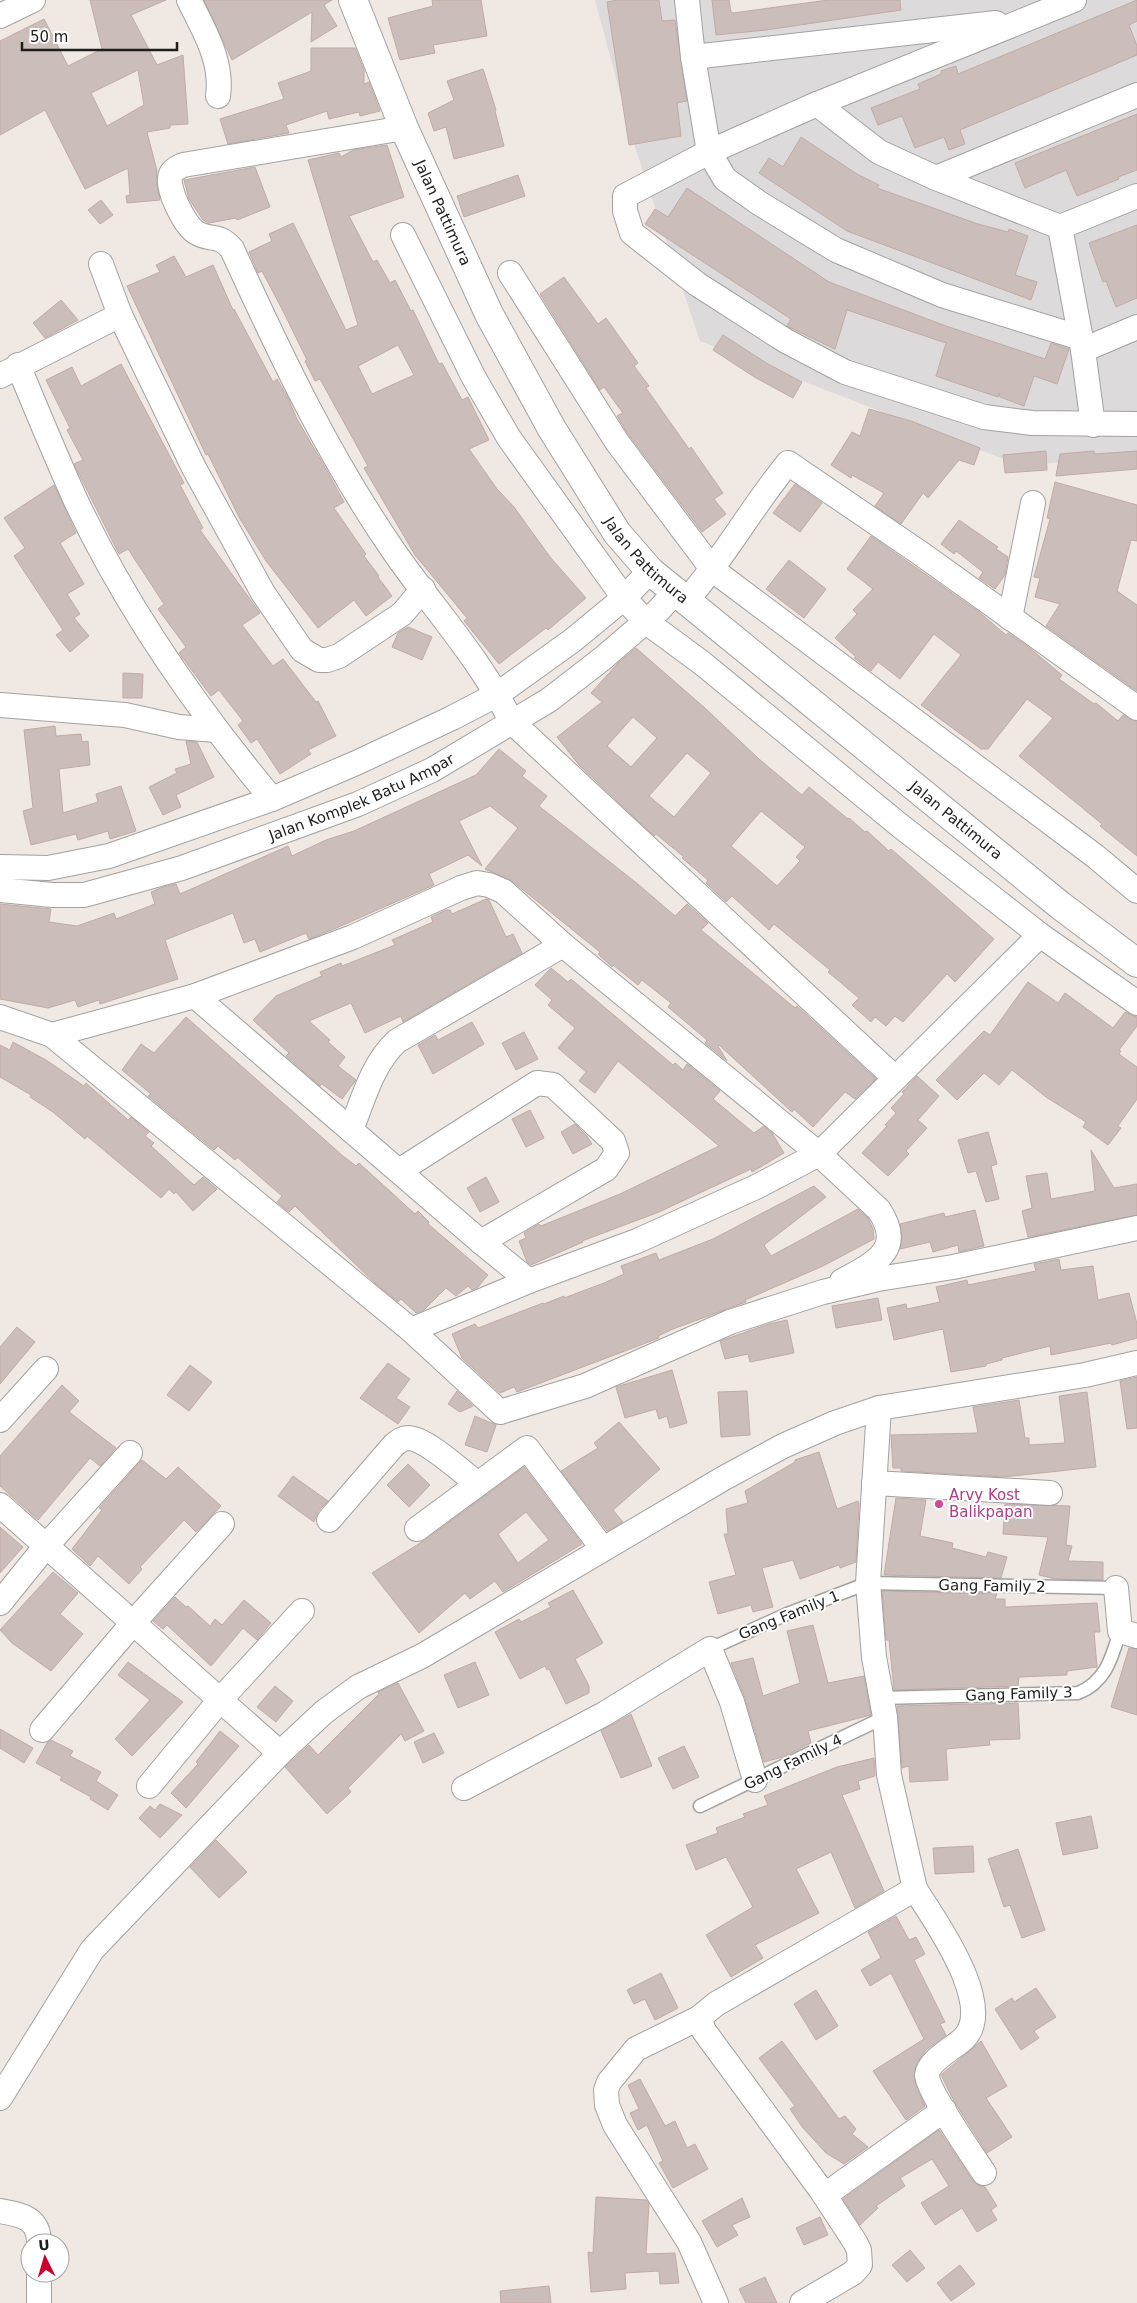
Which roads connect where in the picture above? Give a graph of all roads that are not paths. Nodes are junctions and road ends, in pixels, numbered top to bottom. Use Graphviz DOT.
graph roads {
  1 [pos="33,0"];
  2 [pos="189,0"];
  3 [pos="353,0"];
  4 [pos="687,0"];
  5 [pos="1074,0"];
  6 [pos="0,16"];
  7 [pos="1025,20"];
  8 [pos="693,57"];
  9 [pos="1137,94"];
  10 [pos="218,96"];
  11 [pos="817,104"];
  12 [pos="404,128"];
  13 [pos="709,152"];
  14 [pos="936,178"];
  15 [pos="1137,196"];
  16 [pos="1060,227"];
  17 [pos="403,235"];
  18 [pos="101,264"];
  19 [pos="510,272"];
  20 [pos="120,315"];
  21 [pos="1137,327"];
  22 [pos="1082,344"];
  23 [pos="9,370"];
  24 [pos="1137,424"];
  25 [pos="1093,425"];
  26 [pos="1033,503"];
  27 [pos="713,570"];
  28 [pos="650,571"];
  29 [pos="423,589"];
  30 [pos="681,597"];
  31 [pos="624,598"];
  32 [pos="1010,618"];
  33 [pos="645,621"];
  34 [pos="498,694"];
  35 [pos="0,705"];
  36 [pos="1137,708"];
  37 [pos="511,721"];
  38 [pos="216,730"];
  39 [pos="272,799"];
  40 [pos="0,867"];
  41 [pos="0,890"];
  42 [pos="1137,891"];
  43 [pos="1040,935"];
  44 [pos="563,944"];
  45 [pos="1137,963"];
  46 [pos="195,996"];
  47 [pos="1137,1003"];
  48 [pos="0,1017"];
  49 [pos="52,1035"];
  50 [pos="895,1078"];
  51 [pos="351,1130"];
  52 [pos="819,1154"];
  53 [pos="399,1171"];
  54 [pos="1137,1228"];
  55 [pos="481,1242"];
  56 [pos="529,1281"];
  57 [pos="822,1292"];
  58 [pos="411,1330"];
  59 [pos="1137,1363"];
  60 [pos="46,1369"];
  61 [pos="878,1408"];
  62 [pos="0,1420"];
  63 [pos="130,1453"];
  64 [pos="874,1483"];
  65 [pos="478,1484"];
  66 [pos="1050,1493"];
  67 [pos="0,1505"];
  68 [pos="329,1520"];
  69 [pos="222,1524"];
  70 [pos="417,1529"];
  71 [pos="46,1546"];
  72 [pos="603,1549"];
  73 [pos="868,1583"];
  74 [pos="1116,1588"];
  75 [pos="0,1603"];
  76 [pos="302,1611"];
  77 [pos="133,1623"];
  78 [pos="1128,1633"];
  79 [pos="710,1649"];
  80 [pos="220,1700"];
  81 [pos="883,1707"];
  82 [pos="42,1730"];
  83 [pos="280,1752"];
  84 [pos="755,1780"];
  85 [pos="149,1786"];
  86 [pos="464,1788"];
  87 [pos="700,1806"];
  88 [pos="916,1889"];
  89 [pos="699,2018"];
  90 [pos="0,2098"];
  91 [pos="944,2110"];
  92 [pos="984,2173"];
  93 [pos="825,2195"];
  94 [pos="0,2211"];
  95 [pos="38,2233"];
  96 [pos="39,2283"];
  97 [pos="39,2303"];
  98 [pos="716,2303"];
  99 [pos="802,2303"];
  1 -- 6 [label="street"];
  2 -- 10 [label="street"];
  3 -- 12 [label="street, Jalan Pattimura"];
  4 -- 8 [label="street"];
  5 -- 7 [label="street"];
  7 -- 8 [label="street"];
  7 -- 11 [label="street"];
  8 -- 13 [label="street"];
  9 -- 14 [label="street"];
  11 -- 13 [label="street"];
  11 -- 14 [label="street"];
  12 -- 28 [label="street, Jalan Pattimura"];
  12 -- 29 [label="street"];
  13 -- 22 [label="street"];
  13 -- 25 [label="street"];
  14 -- 16 [label="street"];
  15 -- 16 [label="street"];
  16 -- 22 [label="street"];
  17 -- 31 [label="street"];
  18 -- 20 [label="street"];
  19 -- 27 [label="street"];
  20 -- 23 [label="street"];
  20 -- 29 [label="street"];
  21 -- 22 [label="street"];
  22 -- 25 [label="street"];
  23 -- 38 [label="street"];
  24 -- 25 [label="street"];
  26 -- 32 [label="street"];
  27 -- 30 [label="street, Jalan Komplek Batu Ampar"];
  27 -- 32 [label="street, Jalan Komplek Batu Ampar"];
  27 -- 42 [label="street"];
  28 -- 30 [label="street, Jalan Pattimura"];
  28 -- 31 [label="street"];
  29 -- 34 [label="street"];
  30 -- 33 [label="street, Jalan Komplek Batu Ampar"];
  30 -- 45 [label="street, Jalan Pattimura"];
  31 -- 33 [label="street"];
  31 -- 34 [label="street"];
  32 -- 36 [label="street"];
  33 -- 37 [label="street, Jalan Komplek Batu Ampar"];
  33 -- 43 [label="street"];
  34 -- 37 [label="street"];
  34 -- 39 [label="street"];
  35 -- 38 [label="street"];
  37 -- 41 [label="street, Jalan Komplek Batu Ampar"];
  37 -- 50 [label="street"];
  38 -- 39 [label="street"];
  39 -- 40 [label="street"];
  43 -- 47 [label="street"];
  43 -- 50 [label="street"];
  44 -- 46 [label="street"];
  44 -- 51 [label="street"];
  44 -- 52 [label="street"];
  46 -- 49 [label="street"];
  46 -- 51 [label="street"];
  48 -- 49 [label="street"];
  49 -- 58 [label="street"];
  50 -- 52 [label="street"];
  51 -- 53 [label="street"];
  52 -- 56 [label="street"];
  52 -- 57 [label="street"];
  53 -- 55 [label="street"];
  53 -- 55 [label="street"];
  54 -- 57 [label="street"];
  55 -- 56 [label="street"];
  56 -- 58 [label="street"];
  57 -- 58 [label="street"];
  59 -- 61 [label="street"];
  60 -- 62 [label="street"];
  61 -- 64 [label="street"];
  61 -- 72 [label="street"];
  63 -- 71 [label="street"];
  64 -- 66 [label="street"];
  64 -- 73 [label="street"];
  65 -- 68 [label="street"];
  65 -- 70 [label="street"];
  65 -- 72 [label="street"];
  67 -- 71 [label="street"];
  69 -- 77 [label="street"];
  71 -- 75 [label="street"];
  71 -- 77 [label="street"];
  72 -- 83 [label="street"];
  73 -- 74 [label="lane, Gang Family 2"];
  73 -- 79 [label="lane, Gang Family 1"];
  73 -- 81 [label="street"];
  74 -- 78 [label="street"];
  76 -- 80 [label="street"];
  77 -- 80 [label="street"];
  77 -- 82 [label="street"];
  78 -- 81 [label="lane, Gang Family 3"];
  79 -- 84 [label="street"];
  79 -- 86 [label="street"];
  80 -- 83 [label="street"];
  80 -- 85 [label="street"];
  81 -- 84 [label="lane, Gang Family 4"];
  81 -- 88 [label="street"];
  83 -- 90 [label="street"];
  84 -- 87 [label="lane, Gang Family 4"];
  88 -- 89 [label="street"];
  88 -- 91 [label="street"];
  89 -- 93 [label="street"];
  89 -- 98 [label="street"];
  91 -- 92 [label="street"];
  91 -- 93 [label="street"];
  93 -- 99 [label="street"];
  94 -- 95 [label="street"];
  96 -- 97 [label="street"];
}
